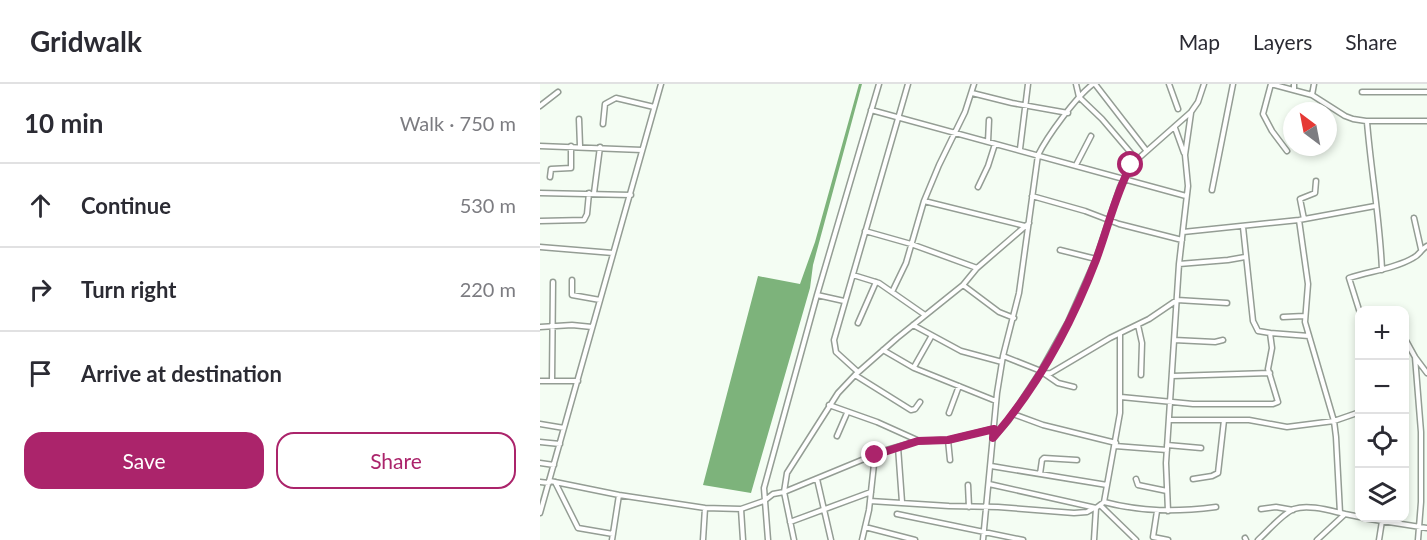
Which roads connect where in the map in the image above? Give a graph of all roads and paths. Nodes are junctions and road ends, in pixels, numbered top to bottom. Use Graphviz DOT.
graph roads {
  1 [pos="661,84"];
  2 [pos="879,84"];
  3 [pos="908,84"];
  4 [pos="974,84"];
  5 [pos="1028,84"];
  6 [pos="1076,84"];
  7 [pos="1094,84"];
  8 [pos="1169,84"];
  9 [pos="1204,84"];
  10 [pos="1233,84"];
  11 [pos="1271,84"];
  12 [pos="1294,84"];
  13 [pos="1314,84"];
  14 [pos="1294,90"];
  15 [pos="558,92"];
  16 [pos="1362,92"];
  17 [pos="1427,92"];
  18 [pos="972,93"];
  19 [pos="1312,95"];
  20 [pos="1079,97"];
  21 [pos="540,106"];
  22 [pos="1026,106"];
  23 [pos="654,107"];
  24 [pos="1178,109"];
  25 [pos="871,110"];
  26 [pos="1191,112"];
  27 [pos="1068,113"];
  28 [pos="898,117"];
  29 [pos="579,119"];
  30 [pos="989,120"];
  31 [pos="1366,121"];
  32 [pos="1427,121"];
  33 [pos="603,124"];
  34 [pos="1175,128"];
  35 [pos="955,132"];
  36 [pos="1091,136"];
  37 [pos="988,142"];
  38 [pos="995,144"];
  39 [pos="540,146"];
  40 [pos="571,146"];
  41 [pos="1283,146"];
  42 [pos="580,147"];
  43 [pos="600,147"];
  44 [pos="1020,149"];
  45 [pos="642,150"];
  46 [pos="1146,150"];
  47 [pos="1038,155"];
  48 [pos="1185,155"];
  49 [pos="1136,159"];
  50 [pos="1076,165"];
  51 [pos="550,177"];
  52 [pos="1124,178"];
  53 [pos="1316,181"];
  54 [pos="978,187"];
  55 [pos="1212,190"];
  56 [pos="540,193"];
  57 [pos="589,193"];
  58 [pos="594,193"];
  59 [pos="631,195"];
  60 [pos="1032,196"];
  61 [pos="1186,196"];
  62 [pos="924,201"];
  63 [pos="1376,206"];
  64 [pos="1414,218"];
  65 [pos="1301,220"];
  66 [pos="540,221"];
  67 [pos="1109,221"];
  68 [pos="1027,224"];
  69 [pos="1243,227"];
  70 [pos="866,231"];
  71 [pos="1183,232"];
  72 [pos="1182,240"];
  73 [pos="911,244"];
  74 [pos="1427,246"];
  75 [pos="540,247"];
  76 [pos="1421,249"];
  77 [pos="1060,250"];
  78 [pos="613,253"];
  79 [pos="1245,257"];
  80 [pos="1096,259"];
  81 [pos="1179,264"];
  82 [pos="977,268"];
  83 [pos="1382,270"];
  84 [pos="853,275"];
  85 [pos="572,280"];
  86 [pos="554,282"];
  87 [pos="876,282"];
  88 [pos="963,285"];
  89 [pos="892,292"];
  90 [pos="817,295"];
  91 [pos="600,300"];
  92 [pos="1177,300"];
  93 [pos="844,301"];
  94 [pos="1227,303"];
  95 [pos="1357,306"];
  96 [pos="925,315"];
  97 [pos="1304,316"];
  98 [pos="1283,317"];
  99 [pos="1014,318"];
  100 [pos="858,323"];
  101 [pos="913,325"];
  102 [pos="1138,325"];
  103 [pos="553,326"];
  104 [pos="540,327"];
  105 [pos="592,327"];
  106 [pos="1120,333"];
  107 [pos="1270,333"];
  108 [pos="932,336"];
  109 [pos="1308,336"];
  110 [pos="1174,339"];
  111 [pos="1223,340"];
  112 [pos="1409,346"];
  113 [pos="883,350"];
  114 [pos="1003,356"];
  115 [pos="1415,357"];
  116 [pos="1002,362"];
  117 [pos="914,368"];
  118 [pos="857,373"];
  119 [pos="1040,373"];
  120 [pos="1270,373"];
  121 [pos="1427,373"];
  122 [pos="1046,374"];
  123 [pos="1141,375"];
  124 [pos="1172,376"];
  125 [pos="540,381"];
  126 [pos="552,381"];
  127 [pos="578,381"];
  128 [pos="959,386"];
  129 [pos="1074,387"];
  130 [pos="1121,397"];
  131 [pos="996,401"];
  132 [pos="920,402"];
  133 [pos="1170,403"];
  134 [pos="829,405"];
  135 [pos="847,413"];
  136 [pos="949,413"];
  137 [pos="1355,413"];
  138 [pos="1013,414"];
  139 [pos="1169,420"];
  140 [pos="1224,420"];
  141 [pos="1334,421"];
  142 [pos="540,424"];
  143 [pos="564,428"];
  144 [pos="994,429"];
  145 [pos="837,435"];
  146 [pos="993,438"];
  147 [pos="948,440"];
  148 [pos="918,441"];
  149 [pos="540,442"];
  150 [pos="560,444"];
  151 [pos="1116,444"];
  152 [pos="898,447"];
  153 [pos="1167,448"];
  154 [pos="1201,448"];
  155 [pos="875,455"];
  156 [pos="950,460"];
  157 [pos="1077,460"];
  158 [pos="540,463"];
  159 [pos="554,465"];
  160 [pos="991,465"];
  161 [pos="1040,474"];
  162 [pos="817,479"];
  163 [pos="1136,479"];
  164 [pos="1193,479"];
  165 [pos="551,482"];
  166 [pos="540,483"];
  167 [pos="989,484"];
  168 [pos="968,485"];
  169 [pos="1107,485"];
  170 [pos="1167,491"];
  171 [pos="784,492"];
  172 [pos="871,492"];
  173 [pos="619,495"];
  174 [pos="1427,497"];
  175 [pos="542,499"];
  176 [pos="764,501"];
  177 [pos="870,501"];
  178 [pos="902,502"];
  179 [pos="1421,502"];
  180 [pos="987,506"];
  181 [pos="1099,506"];
  182 [pos="969,507"];
  183 [pos="1216,507"];
  184 [pos="705,508"];
  185 [pos="741,509"];
  186 [pos="1261,509"];
  187 [pos="824,510"];
  188 [pos="1293,510"];
  189 [pos="1157,511"];
  190 [pos="1168,511"];
  191 [pos="540,513"];
  192 [pos="897,514"];
  193 [pos="1343,514"];
  194 [pos="1355,516"];
  195 [pos="790,522"];
  196 [pos="1382,522"];
  197 [pos="1389,522"];
  198 [pos="1419,526"];
  199 [pos="865,527"];
  200 [pos="1427,528"];
  201 [pos="985,531"];
  202 [pos="613,534"];
  203 [pos="612,540"];
  204 [pos="703,540"];
  205 [pos="743,540"];
  206 [pos="768,540"];
  207 [pos="794,540"];
  208 [pos="831,540"];
  209 [pos="862,540"];
  210 [pos="915,540"];
  211 [pos="983,540"];
  212 [pos="1023,540"];
  213 [pos="1094,540"];
  214 [pos="1136,540"];
  215 [pos="1168,540"];
  216 [pos="1258,540"];
  217 [pos="1317,540"];
  218 [pos="1379,540"];
  219 [pos="1418,540"];
  1 -- 23 [label="street"];
  2 -- 25 [label="street"];
  3 -- 28 [label="street"];
  4 -- 18 [label="street"];
  5 -- 22 [label="street"];
  6 -- 20 [label="street"];
  7 -- 20 [label="street"];
  7 -- 46 [label="street"];
  8 -- 24 [label="street"];
  9 -- 26 [label="street"];
  10 -- 55 [label="street"];
  11 -- 14 [label="street"];
  11 -- 41 [label="street"];
  12 -- 14 [label="street"];
  13 -- 19 [label="street"];
  14 -- 19 [label="street"];
  15 -- 21 [label="street"];
  16 -- 17 [label="street"];
  18 -- 22 [label="street"];
  18 -- 35 [label="street"];
  19 -- 31 [label="street"];
  20 -- 27 [label="street"];
  20 -- 49 [label="street"];
  22 -- 27 [label="street"];
  22 -- 44 [label="street"];
  23 -- 33 [label="street"];
  23 -- 45 [label="street"];
  25 -- 28 [label="street"];
  25 -- 90 [label="street"];
  26 -- 34 [label="street"];
  26 -- 48 [label="street"];
  27 -- 47 [label="street"];
  28 -- 35 [label="street"];
  28 -- 70 [label="street"];
  29 -- 42 [label="street"];
  30 -- 37 [label="street"];
  31 -- 32 [label="street"];
  31 -- 63 [label="street"];
  34 -- 46 [label="street"];
  34 -- 48 [label="street"];
  35 -- 37 [label="street"];
  35 -- 62 [label="street"];
  36 -- 50 [label="street"];
  37 -- 38 [label="street"];
  38 -- 44 [label="street"];
  38 -- 54 [label="street"];
  39 -- 40 [label="street"];
  40 -- 42 [label="street"];
  40 -- 51 [label="street"];
  42 -- 43 [label="street"];
  43 -- 45 [label="street"];
  43 -- 58 [label="street"];
  44 -- 47 [label="street"];
  45 -- 59 [label="street"];
  46 -- 49 [label="street"];
  47 -- 50 [label="street"];
  47 -- 60 [label="street"];
  48 -- 61 [label="street"];
  49 -- 52 [label="street"];
  50 -- 52 [label="street"];
  52 -- 61 [label="street"];
  52 -- 67 [label="street"];
  53 -- 65 [label="street"];
  56 -- 57 [label="street"];
  57 -- 58 [label="street"];
  57 -- 66 [label="street"];
  58 -- 59 [label="street"];
  59 -- 78 [label="street"];
  60 -- 67 [label="street"];
  60 -- 68 [label="street"];
  61 -- 71 [label="street"];
  62 -- 68 [label="street"];
  62 -- 73 [label="street"];
  63 -- 65 [label="street"];
  63 -- 83 [label="street"];
  64 -- 76 [label="street"];
  65 -- 69 [label="street"];
  65 -- 97 [label="street"];
  67 -- 72 [label="street"];
  67 -- 80 [label="street"];
  68 -- 82 [label="street"];
  68 -- 99 [label="street"];
  69 -- 71 [label="street"];
  69 -- 79 [label="street"];
  70 -- 73 [label="street"];
  70 -- 84 [label="street"];
  71 -- 72 [label="street"];
  72 -- 81 [label="street"];
  73 -- 82 [label="street"];
  73 -- 89 [label="street"];
  74 -- 76 [label="street"];
  75 -- 78 [label="street"];
  76 -- 83 [label="street"];
  77 -- 80 [label="street"];
  78 -- 91 [label="street"];
  79 -- 81 [label="street"];
  79 -- 107 [label="street"];
  80 -- 119 [label="street"];
  81 -- 92 [label="street"];
  82 -- 88 [label="street"];
  83 -- 95 [label="street"];
  84 -- 87 [label="street"];
  84 -- 93 [label="street"];
  85 -- 91 [label="street"];
  86 -- 103 [label="street"];
  87 -- 89 [label="street"];
  87 -- 100 [label="street"];
  88 -- 96 [label="street"];
  88 -- 99 [label="street"];
  89 -- 96 [label="street"];
  90 -- 93 [label="street"];
  90 -- 176 [label="street"];
  91 -- 105 [label="street"];
  92 -- 94 [label="street"];
  92 -- 102 [label="street"];
  92 -- 110 [label="street"];
  93 -- 118 [label="street"];
  96 -- 101 [label="street"];
  97 -- 98 [label="street"];
  97 -- 109 [label="street"];
  99 -- 114 [label="street"];
  101 -- 108 [label="street"];
  101 -- 113 [label="street"];
  102 -- 106 [label="street"];
  102 -- 123 [label="street"];
  103 -- 104 [label="street"];
  103 -- 105 [label="street"];
  103 -- 126 [label="street"];
  105 -- 127 [label="street"];
  106 -- 122 [label="street"];
  106 -- 130 [label="street"];
  107 -- 109 [label="street"];
  107 -- 120 [label="street"];
  108 -- 116 [label="street"];
  108 -- 117 [label="street"];
  109 -- 141 [label="street"];
  110 -- 111 [label="street"];
  110 -- 124 [label="street"];
  112 -- 115 [label="street"];
  113 -- 117 [label="street"];
  113 -- 118 [label="street"];
  114 -- 116 [label="street"];
  114 -- 119 [label="street"];
  115 -- 121 [label="street"];
  115 -- 179 [label="street"];
  116 -- 131 [label="street"];
  117 -- 128 [label="street"];
  118 -- 132 [label="street"];
  118 -- 134 [label="street"];
  119 -- 122 [label="street"];
  119 -- 138 [label="street"];
  120 -- 124 [label="street"];
  120 -- 133 [label="street"];
  122 -- 129 [label="street"];
  124 -- 133 [label="street"];
  125 -- 126 [label="street"];
  126 -- 127 [label="street"];
  127 -- 143 [label="street"];
  128 -- 131 [label="street"];
  128 -- 136 [label="street"];
  130 -- 133 [label="street"];
  130 -- 151 [label="street"];
  131 -- 144 [label="street"];
  133 -- 139 [label="street"];
  134 -- 135 [label="street"];
  134 -- 171 [label="street"];
  135 -- 145 [label="street"];
  135 -- 148 [label="street"];
  137 -- 141 [label="street"];
  138 -- 146 [label="street"];
  138 -- 151 [label="street"];
  139 -- 140 [label="street"];
  139 -- 153 [label="street"];
  140 -- 141 [label="street"];
  140 -- 164 [label="street"];
  141 -- 193 [label="street"];
  142 -- 143 [label="street"];
  143 -- 150 [label="street"];
  144 -- 146 [label="street"];
  144 -- 147 [label="street"];
  146 -- 160 [label="street"];
  147 -- 148 [label="street"];
  147 -- 156 [label="street"];
  148 -- 152 [label="street"];
  149 -- 150 [label="street"];
  150 -- 159 [label="street"];
  151 -- 153 [label="street"];
  151 -- 169 [label="street"];
  152 -- 155 [label="street"];
  152 -- 178 [label="street"];
  153 -- 154 [label="street"];
  153 -- 170 [label="street"];
  155 -- 162 [label="street"];
  155 -- 172 [label="street"];
  157 -- 161 [label="street"];
  158 -- 159 [label="street"];
  159 -- 165 [label="street"];
  160 -- 161 [label="street"];
  160 -- 167 [label="street"];
  161 -- 169 [label="street"];
  162 -- 171 [label="street"];
  162 -- 187 [label="street"];
  163 -- 170 [label="street"];
  165 -- 166 [label="street"];
  165 -- 173 [label="street"];
  165 -- 175 [label="street"];
  165 -- 202 [label="street"];
  167 -- 180 [label="street"];
  167 -- 181 [label="street"];
  168 -- 182 [label="street"];
  169 -- 181 [label="street"];
  170 -- 190 [label="street"];
  171 -- 176 [label="street"];
  171 -- 195 [label="street"];
  172 -- 177 [label="street"];
  172 -- 187 [label="street"];
  173 -- 184 [label="street"];
  173 -- 202 [label="street"];
  174 -- 179 [label="street"];
  175 -- 191 [label="street"];
  176 -- 185 [label="street"];
  176 -- 206 [label="street"];
  177 -- 178 [label="street"];
  177 -- 199 [label="street"];
  178 -- 182 [label="street"];
  179 -- 198 [label="street"];
  180 -- 181 [label="street"];
  180 -- 182 [label="street"];
  180 -- 201 [label="street"];
  181 -- 189 [label="street"];
  181 -- 213 [label="street"];
  181 -- 214 [label="street"];
  183 -- 190 [label="street"];
  184 -- 185 [label="street"];
  184 -- 204 [label="street"];
  185 -- 205 [label="street"];
  186 -- 188 [label="street"];
  187 -- 195 [label="street"];
  187 -- 208 [label="street"];
  188 -- 193 [label="street"];
  188 -- 216 [label="street"];
  189 -- 190 [label="street"];
  189 -- 215 [label="street"];
  192 -- 201 [label="street"];
  193 -- 194 [label="street"];
  193 -- 217 [label="street"];
  195 -- 207 [label="street"];
  196 -- 218 [label="street"];
  197 -- 198 [label="street"];
  198 -- 200 [label="street"];
  198 -- 219 [label="street"];
  199 -- 209 [label="street"];
  199 -- 210 [label="street"];
  201 -- 211 [label="street"];
  201 -- 212 [label="street"];
  202 -- 203 [label="street"];
}
